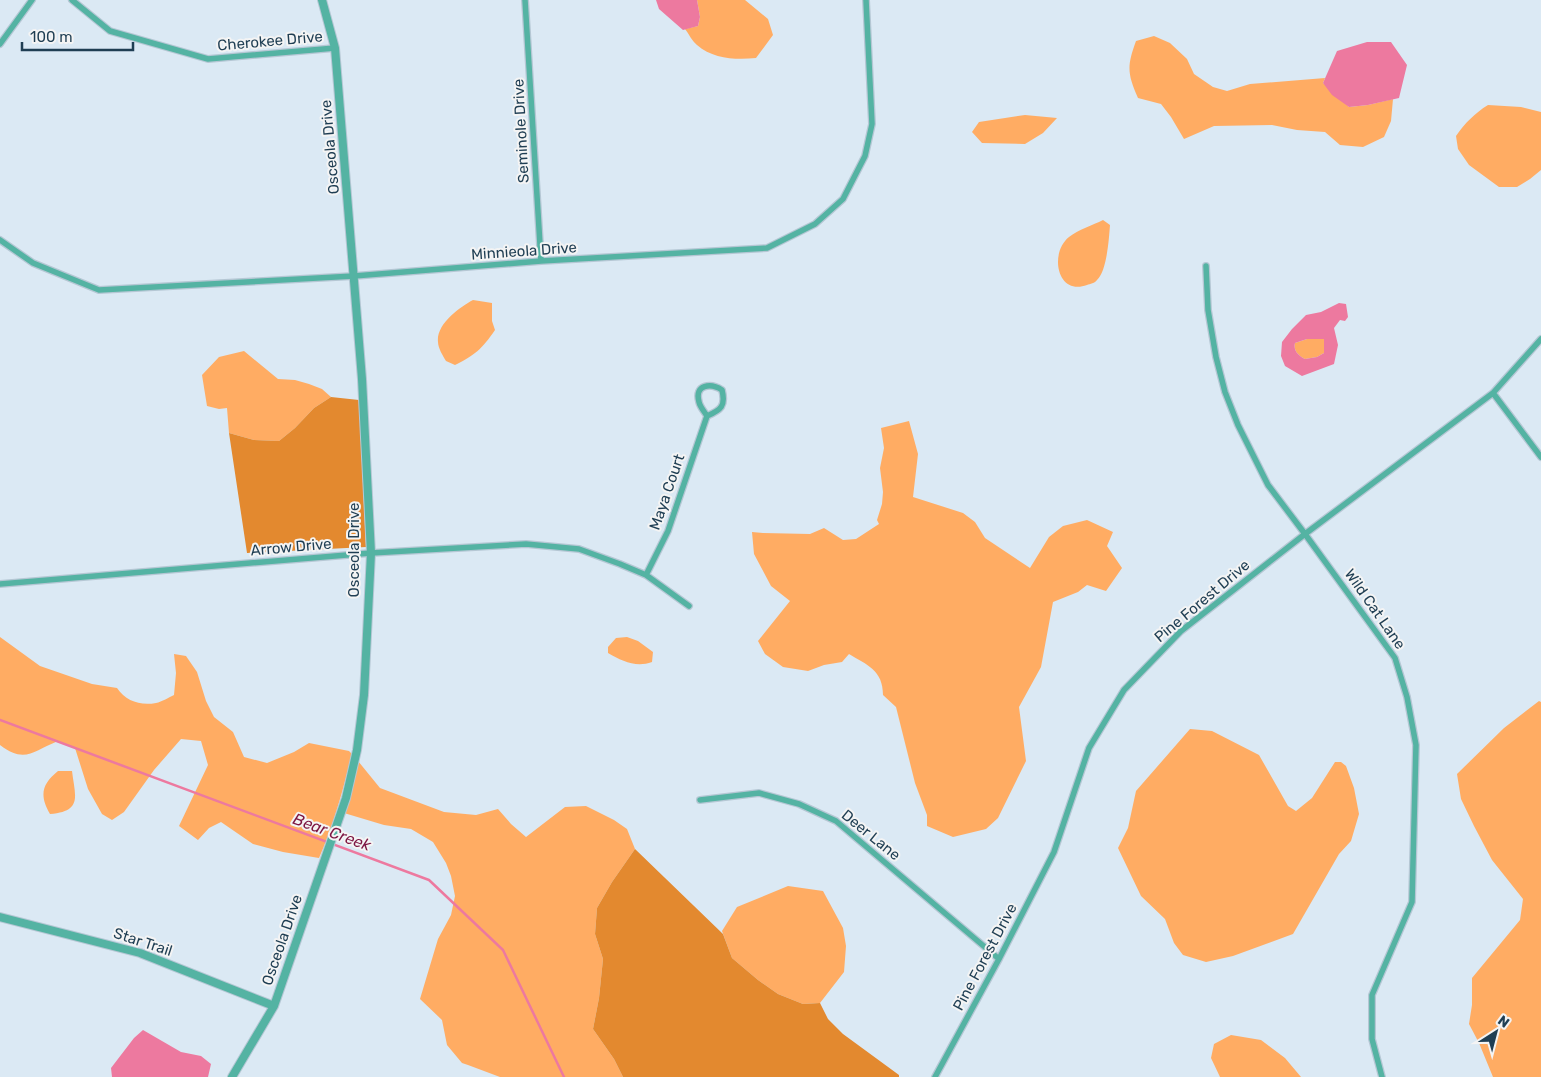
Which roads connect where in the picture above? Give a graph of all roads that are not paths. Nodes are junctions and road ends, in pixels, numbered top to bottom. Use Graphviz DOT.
graph roads {
  1 [pos="32,0"];
  2 [pos="72,0"];
  3 [pos="322,0"];
  4 [pos="525,0"];
  5 [pos="866,0"];
  6 [pos="0,44"];
  7 [pos="335,48"];
  8 [pos="0,240"];
  9 [pos="541,261"];
  10 [pos="1206,266"];
  11 [pos="354,276"];
  12 [pos="1541,339"];
  13 [pos="1493,393"];
  14 [pos="707,416"];
  15 [pos="1541,457"];
  16 [pos="1306,534"];
  17 [pos="371,553"];
  18 [pos="646,575"];
  19 [pos="0,584"];
  20 [pos="689,606"];
  21 [pos="700,800"];
  22 [pos="0,916"];
  23 [pos="999,959"];
  24 [pos="274,1006"];
  25 [pos="232,1077"];
  26 [pos="936,1077"];
  27 [pos="1382,1077"];
  1 -- 6 [label="street"];
  2 -- 7 [label="street, Cherokee Drive"];
  3 -- 7 [label="street, Osceola Drive"];
  4 -- 9 [label="street, Seminole Drive"];
  5 -- 9 [label="street, Minnieola Drive"];
  7 -- 11 [label="street, Osceola Drive"];
  8 -- 11 [label="street, Minnieola Drive"];
  9 -- 11 [label="street, Minnieola Drive"];
  10 -- 16 [label="street, Wild Cat Lane"];
  11 -- 17 [label="street, Osceola Drive"];
  12 -- 13 [label="street, Pine Forest Drive"];
  13 -- 15 [label="street"];
  13 -- 16 [label="street, Pine Forest Drive"];
  14 -- 14 [label="street, Maya Court"];
  14 -- 18 [label="street, Maya Court"];
  16 -- 23 [label="street, Pine Forest Drive"];
  16 -- 27 [label="street, Wild Cat Lane"];
  17 -- 18 [label="street, Arrow Drive"];
  17 -- 19 [label="street, Arrow Drive"];
  17 -- 24 [label="street, Osceola Drive"];
  18 -- 20 [label="street, Arrow Drive"];
  21 -- 23 [label="street, Deer Lane"];
  22 -- 24 [label="street, Star Trail"];
  23 -- 26 [label="street, Pine Forest Drive"];
  24 -- 25 [label="street, Osceola Drive"];
}
